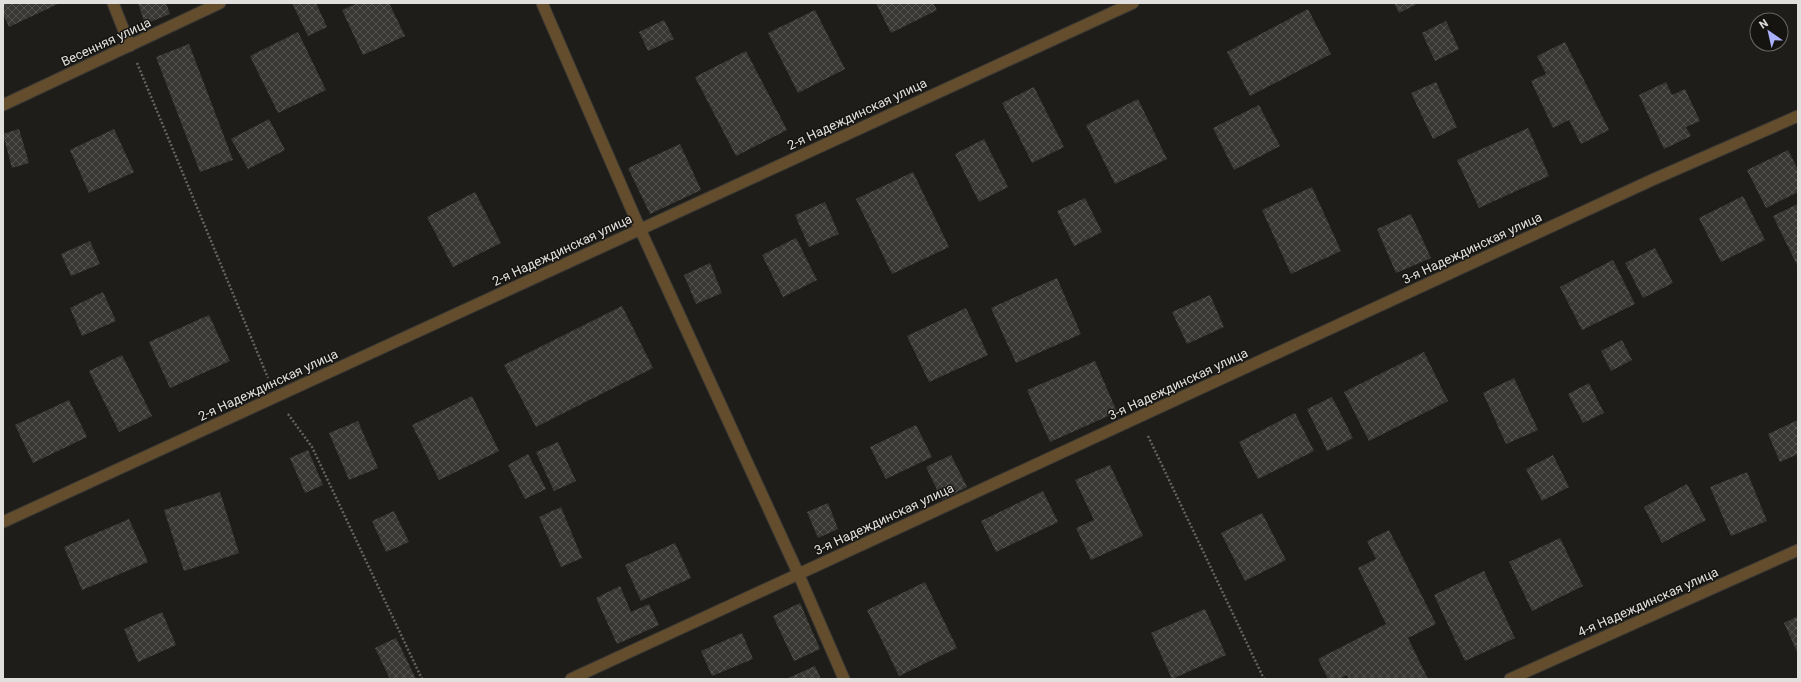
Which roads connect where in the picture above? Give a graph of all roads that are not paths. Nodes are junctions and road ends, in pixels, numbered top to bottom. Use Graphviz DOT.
graph roads {
  1 [pos="113,3"];
  2 [pos="220,3"];
  3 [pos="542,3"];
  4 [pos="1133,3"];
  5 [pos="130,46"];
  6 [pos="3,105"];
  7 [pos="1798,116"];
  8 [pos="640,229"];
  9 [pos="3,522"];
  10 [pos="1798,550"];
  11 [pos="798,574"];
  12 [pos="571,679"];
  13 [pos="844,679"];
  14 [pos="1510,679"];
  1 -- 5 [label="street"];
  2 -- 5 [label="street, Весенняя улица"];
  3 -- 8 [label="street"];
  4 -- 8 [label="street, 2-я Надеждинская улица"];
  5 -- 6 [label="street, Весенняя улица"];
  7 -- 11 [label="street, 3-я Надеждинская улица"];
  8 -- 9 [label="street, 2-я Надеждинская улица"];
  8 -- 11 [label="street"];
  10 -- 14 [label="street, 4-я Надеждинская улица"];
  11 -- 12 [label="street, 3-я Надеждинская улица"];
  11 -- 13 [label="street"];
}
